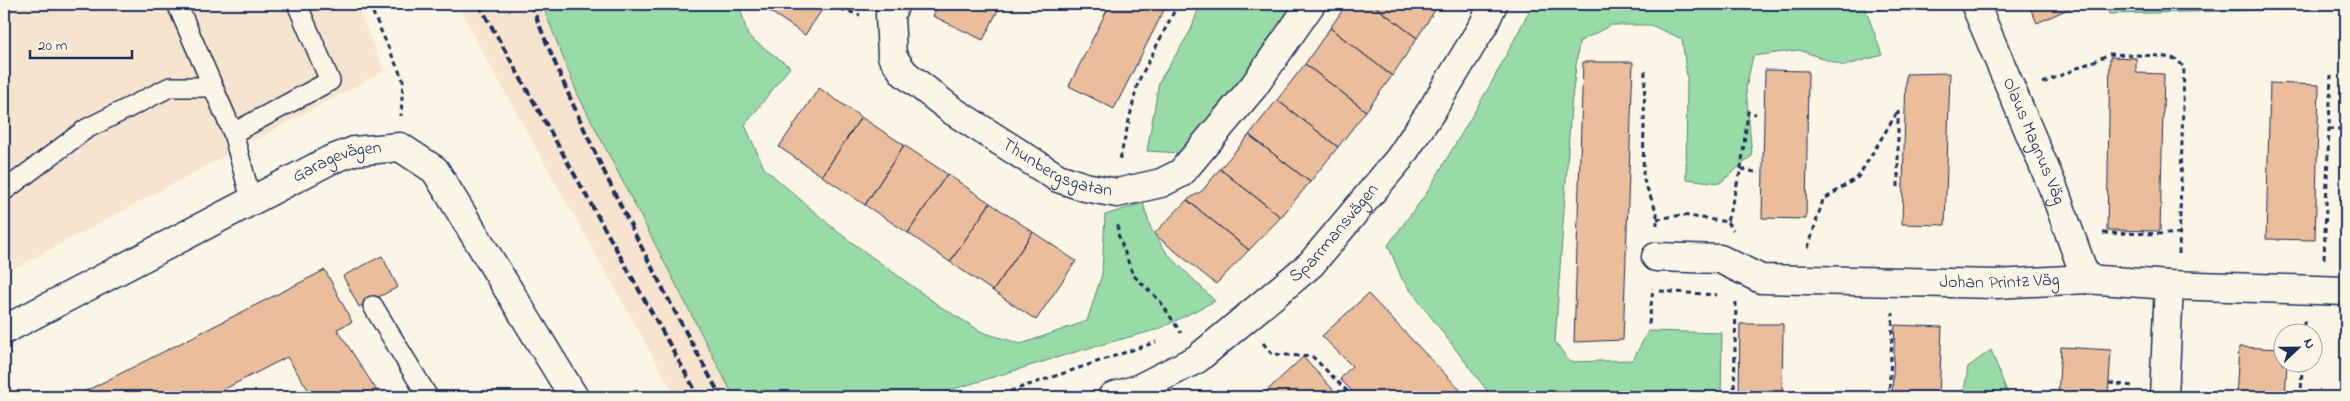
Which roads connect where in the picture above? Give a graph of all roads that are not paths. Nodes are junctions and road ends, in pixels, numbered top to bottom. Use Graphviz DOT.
graph roads {
  1 [pos="177,4"];
  2 [pos="297,4"];
  3 [pos="895,4"];
  4 [pos="1311,4"];
  5 [pos="1493,4"];
  6 [pos="1975,4"];
  7 [pos="213,87"];
  8 [pos="233,133"];
  9 [pos="4,192"];
  10 [pos="251,200"];
  11 [pos="1656,257"];
  12 [pos="2086,280"];
  13 [pos="2169,285"];
  14 [pos="2346,291"];
  15 [pos="373,306"];
  16 [pos="4,330"];
  17 [pos="1139,393"];
  18 [pos="428,397"];
  19 [pos="574,397"];
  20 [pos="1112,397"];
  21 [pos="2164,397"];
  1 -- 7 [label="lane"];
  2 -- 8 [label="lane"];
  3 -- 4 [label="street, Thunbergsgatan"];
  5 -- 17 [label="street, Sparrmansvägen"];
  6 -- 12 [label="street, Olaus Magnus Väg"];
  7 -- 8 [label="lane"];
  7 -- 9 [label="lane"];
  8 -- 10 [label="lane"];
  10 -- 16 [label="street, Garagevägen"];
  10 -- 19 [label="street, Garagevägen"];
  11 -- 12 [label="street, Johan Printz Väg"];
  12 -- 13 [label="street, Johan Printz Väg"];
  13 -- 14 [label="street, Johan Printz Väg"];
  13 -- 21 [label="street"];
  15 -- 18 [label="lane"];
  17 -- 20 [label="street, Sparrmansvägen"];
}
